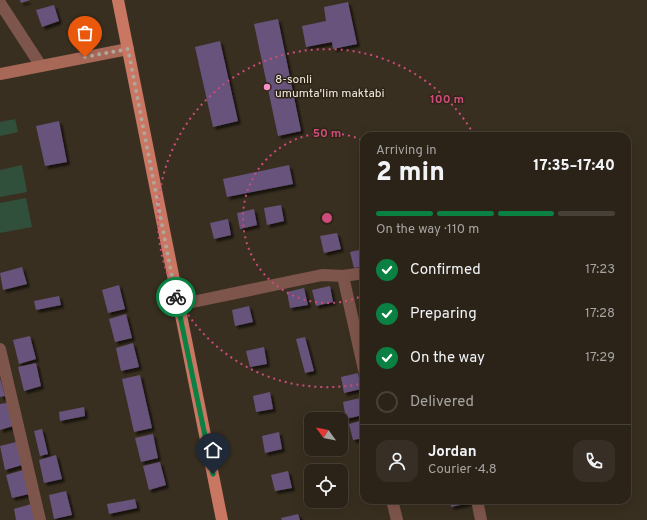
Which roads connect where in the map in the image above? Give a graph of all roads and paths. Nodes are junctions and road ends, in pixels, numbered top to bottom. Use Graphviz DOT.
graph roads {
  1 [pos="118,0"];
  2 [pos="0,3"];
  3 [pos="128,49"];
  4 [pos="41,66"];
  5 [pos="0,74"];
  6 [pos="360,274"];
  7 [pos="343,276"];
  8 [pos="178,305"];
  9 [pos="0,349"];
  10 [pos="360,352"];
  11 [pos="393,504"];
  12 [pos="478,504"];
  13 [pos="40,520"];
  14 [pos="222,520"];
  15 [pos="397,520"];
  16 [pos="481,520"];
  1 -- 3 [label="main road"];
  2 -- 4 [label="street"];
  3 -- 4 [label="main road"];
  3 -- 8 [label="main road"];
  4 -- 5 [label="main road"];
  6 -- 7 [label="street"];
  7 -- 8 [label="street"];
  7 -- 10 [label="street"];
  8 -- 14 [label="main road"];
  9 -- 13 [label="street"];
  11 -- 15 [label="street"];
  12 -- 16 [label="street"];
}
